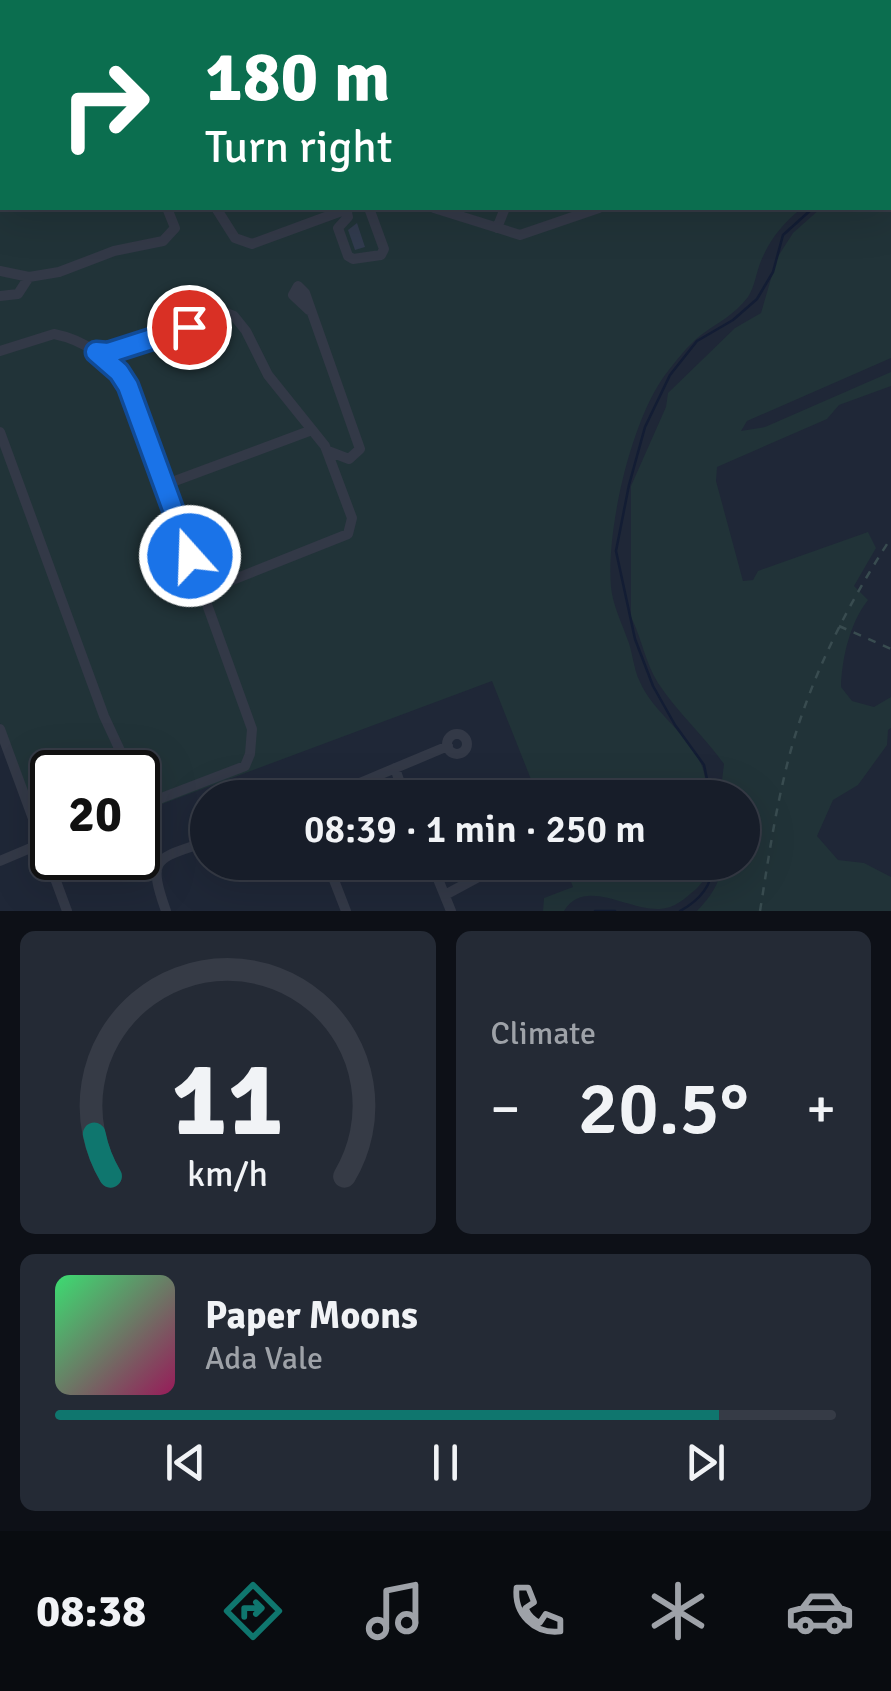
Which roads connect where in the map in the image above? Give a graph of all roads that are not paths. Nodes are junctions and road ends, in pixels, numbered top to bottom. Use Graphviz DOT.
graph roads {
  1 [pos="169,210"];
  2 [pos="217,210"];
  3 [pos="343,210"];
  4 [pos="348,210"];
  5 [pos="370,210"];
  6 [pos="440,210"];
  7 [pos="503,210"];
  8 [pos="593,210"];
  9 [pos="498,228"];
  10 [pos="0,271"];
  11 [pos="29,276"];
  12 [pos="0,296"];
  13 [pos="309,310"];
  14 [pos="0,351"];
  15 [pos="96,352"];
  16 [pos="312,430"];
  17 [pos="0,432"];
  18 [pos="327,450"];
  19 [pos="164,485"];
  20 [pos="202,592"];
  21 [pos="0,729"];
  22 [pos="448,746"];
  23 [pos="120,750"];
  24 [pos="395,768"];
  25 [pos="367,780"];
  26 [pos="399,780"];
  27 [pos="160,798"];
  28 [pos="30,801"];
  29 [pos="190,847"];
  30 [pos="30,849"];
  31 [pos="0,861"];
  32 [pos="59,880"];
  33 [pos="334,880"];
  34 [pos="439,880"];
  35 [pos="471,880"];
  36 [pos="445,895"];
  37 [pos="68,911"];
  38 [pos="166,911"];
  39 [pos="346,911"];
  40 [pos="451,911"];
  1 -- 11 [label="street"];
  2 -- 3 [label="street"];
  4 -- 5 [label="street"];
  6 -- 9 [label="street"];
  7 -- 9 [label="street"];
  8 -- 9 [label="street"];
  10 -- 11 [label="street"];
  11 -- 12 [label="street"];
  13 -- 18 [label="street"];
  14 -- 15 [label="street"];
  15 -- 16 [label="street"];
  15 -- 19 [label="street"];
  16 -- 18 [label="street"];
  16 -- 19 [label="street"];
  17 -- 23 [label="street"];
  18 -- 20 [label="street"];
  19 -- 20 [label="street"];
  20 -- 27 [label="street"];
  21 -- 28 [label="street"];
  22 -- 24 [label="street"];
  24 -- 25 [label="street"];
  24 -- 26 [label="street"];
  29 -- 38 [label="street"];
  30 -- 31 [label="street"];
  32 -- 37 [label="street"];
  33 -- 39 [label="street"];
  34 -- 36 [label="street"];
  35 -- 36 [label="street"];
  36 -- 40 [label="street"];
}
